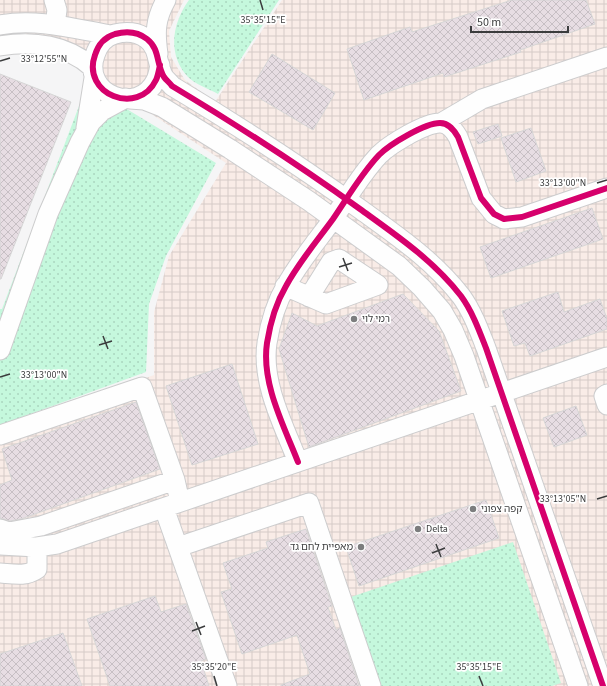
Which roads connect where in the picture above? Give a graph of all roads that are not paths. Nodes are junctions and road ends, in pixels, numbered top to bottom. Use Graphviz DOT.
graph roads {
  1 [pos="54,0"];
  2 [pos="166,1"];
  3 [pos="0,25"];
  4 [pos="55,25"];
  5 [pos="117,33"];
  6 [pos="0,46"];
  7 [pos="607,57"];
  8 [pos="159,59"];
  9 [pos="93,73"];
  10 [pos="128,99"];
  11 [pos="441,123"];
  12 [pos="84,134"];
  13 [pos="607,188"];
  14 [pos="346,199"];
  15 [pos="333,218"];
  16 [pos="285,286"];
  17 [pos="309,297"];
  18 [pos="0,350"];
  19 [pos="607,357"];
  20 [pos="502,393"];
  21 [pos="607,394"];
  22 [pos="480,401"];
  23 [pos="607,405"];
  24 [pos="0,435"];
  25 [pos="298,462"];
  26 [pos="175,480"];
  27 [pos="172,505"];
  28 [pos="0,529"];
  29 [pos="0,546"];
  30 [pos="37,547"];
  31 [pos="178,547"];
  32 [pos="0,573"];
  33 [pos="227,686"];
  34 [pos="371,686"];
  35 [pos="578,686"];
  36 [pos="603,686"];
  1 -- 4 [label="street"];
  2 -- 5 [label="street"];
  2 -- 8 [label="street"];
  3 -- 4 [label="street"];
  4 -- 5 [label="street"];
  5 -- 8 [label="street"];
  5 -- 9 [label="street"];
  6 -- 9 [label="street"];
  7 -- 11 [label="street"];
  8 -- 10 [label="street"];
  8 -- 14 [label="street"];
  9 -- 10 [label="street"];
  9 -- 12 [label="street"];
  10 -- 12 [label="street"];
  10 -- 15 [label="street"];
  11 -- 13 [label="street"];
  11 -- 14 [label="street"];
  12 -- 18 [label="street"];
  14 -- 15 [label="street"];
  14 -- 20 [label="street"];
  15 -- 16 [label="street"];
  15 -- 22 [label="street"];
  16 -- 17 [label="street"];
  16 -- 25 [label="street"];
  19 -- 20 [label="street"];
  20 -- 22 [label="street"];
  20 -- 36 [label="street"];
  21 -- 23 [label="street"];
  22 -- 25 [label="street"];
  22 -- 35 [label="street"];
  24 -- 26 [label="street"];
  25 -- 27 [label="street"];
  26 -- 27 [label="street"];
  26 -- 28 [label="street"];
  27 -- 30 [label="street"];
  27 -- 31 [label="street"];
  29 -- 30 [label="street"];
  30 -- 32 [label="street"];
  31 -- 33 [label="street"];
  31 -- 34 [label="street"];
}
